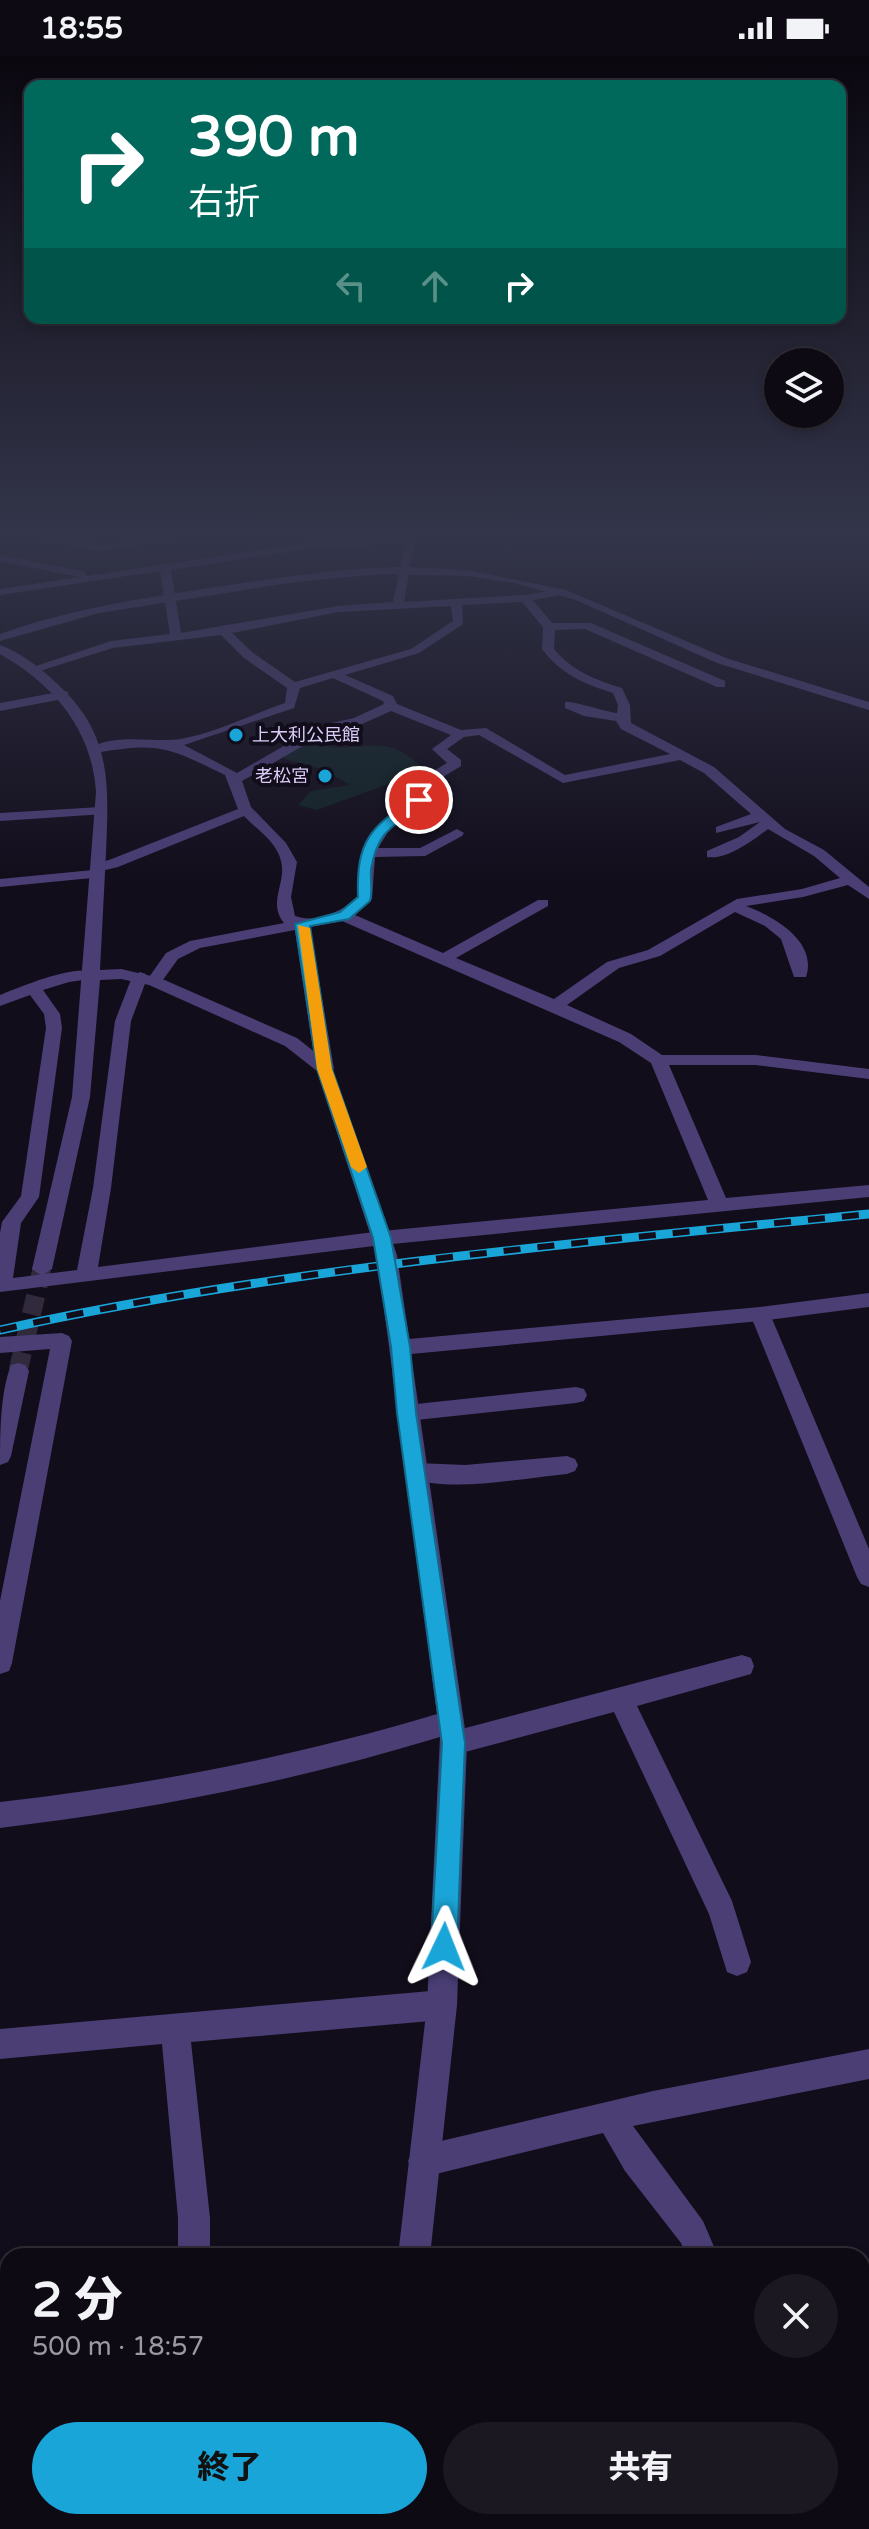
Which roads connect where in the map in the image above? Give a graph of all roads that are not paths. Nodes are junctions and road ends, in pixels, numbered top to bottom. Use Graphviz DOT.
graph roads {
  1 [pos="4,651"];
  2 [pos="92,651"];
  3 [pos="244,651"];
  4 [pos="414,651"];
  5 [pos="550,651"];
  6 [pos="647,651"];
  7 [pos="705,651"];
  8 [pos="37,670"];
  9 [pos="333,674"];
  10 [pos="721,684"];
  11 [pos="293,686"];
  12 [pos="64,695"];
  13 [pos="569,705"];
  14 [pos="391,706"];
  15 [pos="869,706"];
  16 [pos="0,707"];
  17 [pos="623,718"];
  18 [pos="460,734"];
  19 [pos="171,744"];
  20 [pos="95,749"];
  21 [pos="681,756"];
  22 [pos="236,779"];
  23 [pos="247,810"];
  24 [pos="100,811"];
  25 [pos="0,817"];
  26 [pos="766,818"];
  27 [pos="721,830"];
  28 [pos="457,833"];
  29 [pos="369,852"];
  30 [pos="712,854"];
  31 [pos="98,870"];
  32 [pos="852,879"];
  33 [pos="0,883"];
  34 [pos="869,895"];
  35 [pos="543,903"];
  36 [pos="734,907"];
  37 [pos="344,916"];
  38 [pos="302,924"];
  39 [pos="445,958"];
  40 [pos="800,974"];
  41 [pos="92,975"];
  42 [pos="147,979"];
  43 [pos="33,988"];
  44 [pos="0,1001"];
  45 [pos="555,1006"];
  46 [pos="658,1060"];
  47 [pos="325,1069"];
  48 [pos="869,1074"];
  49 [pos="869,1191"];
  50 [pos="720,1206"];
  51 [pos="6,1222"];
  52 [pos="382,1238"];
  53 [pos="42,1269"];
  54 [pos="86,1277"];
  55 [pos="869,1300"];
  56 [pos="760,1314"];
  57 [pos="0,1345"];
  58 [pos="401,1347"];
  59 [pos="18,1371"];
  60 [pos="576,1395"];
  61 [pos="407,1413"];
  62 [pos="0,1456"];
  63 [pos="567,1465"];
  64 [pos="417,1472"];
  65 [pos="867,1567"];
  66 [pos="0,1663"];
  67 [pos="742,1666"];
  68 [pos="621,1700"];
  69 [pos="452,1732"];
  70 [pos="0,1815"];
  71 [pos="737,1962"];
  72 [pos="442,2005"];
  73 [pos="175,2027"];
  74 [pos="0,2044"];
  75 [pos="869,2064"];
  76 [pos="610,2117"];
  77 [pos="424,2161"];
  78 [pos="194,2248"];
  79 [pos="415,2248"];
  80 [pos="699,2248"];
  1 -- 8 [label="street"];
  2 -- 8 [label="street"];
  3 -- 11 [label="street"];
  4 -- 9 [label="street"];
  5 -- 17 [label="street"];
  6 -- 10 [label="street"];
  7 -- 15 [label="street"];
  8 -- 12 [label="street"];
  9 -- 11 [label="street"];
  9 -- 14 [label="street"];
  11 -- 19 [label="street"];
  12 -- 16 [label="street"];
  12 -- 20 [label="street"];
  13 -- 17 [label="street"];
  14 -- 18 [label="street"];
  14 -- 22 [label="street"];
  17 -- 21 [label="street"];
  18 -- 21 [label="street"];
  18 -- 29 [label="street"];
  19 -- 20 [label="street"];
  19 -- 22 [label="street"];
  20 -- 24 [label="street"];
  21 -- 26 [label="street"];
  22 -- 23 [label="street"];
  23 -- 31 [label="street"];
  23 -- 38 [label="street"];
  24 -- 25 [label="street"];
  24 -- 31 [label="street"];
  26 -- 27 [label="street"];
  26 -- 30 [label="street"];
  26 -- 32 [label="street"];
  28 -- 29 [label="street"];
  29 -- 37 [label="street"];
  31 -- 33 [label="street"];
  31 -- 41 [label="street"];
  32 -- 34 [label="street"];
  32 -- 36 [label="street"];
  35 -- 39 [label="street"];
  36 -- 40 [label="street"];
  36 -- 45 [label="street"];
  37 -- 38 [label="street"];
  37 -- 39 [label="street"];
  38 -- 42 [label="street"];
  38 -- 47 [label="street"];
  39 -- 45 [label="street"];
  41 -- 42 [label="street"];
  41 -- 43 [label="street"];
  41 -- 53 [label="street"];
  42 -- 47 [label="street"];
  42 -- 54 [label="street"];
  43 -- 44 [label="street"];
  43 -- 51 [label="street"];
  45 -- 46 [label="street"];
  46 -- 48 [label="street"];
  46 -- 50 [label="street"];
  47 -- 52 [label="street"];
  49 -- 50 [label="street"];
  50 -- 52 [label="street"];
  51 -- 54 [label="street"];
  52 -- 54 [label="street"];
  52 -- 58 [label="street"];
  55 -- 56 [label="street"];
  56 -- 58 [label="street"];
  56 -- 65 [label="street"];
  57 -- 66 [label="street"];
  58 -- 61 [label="street"];
  59 -- 62 [label="street"];
  60 -- 61 [label="street"];
  61 -- 64 [label="street"];
  63 -- 64 [label="street"];
  64 -- 69 [label="street"];
  67 -- 68 [label="street"];
  68 -- 69 [label="street"];
  68 -- 71 [label="street"];
  69 -- 70 [label="street"];
  69 -- 72 [label="street"];
  72 -- 73 [label="street"];
  72 -- 77 [label="street"];
  73 -- 74 [label="street"];
  73 -- 78 [label="street"];
  75 -- 76 [label="street"];
  76 -- 77 [label="street"];
  76 -- 80 [label="street"];
  77 -- 79 [label="street"];
}
